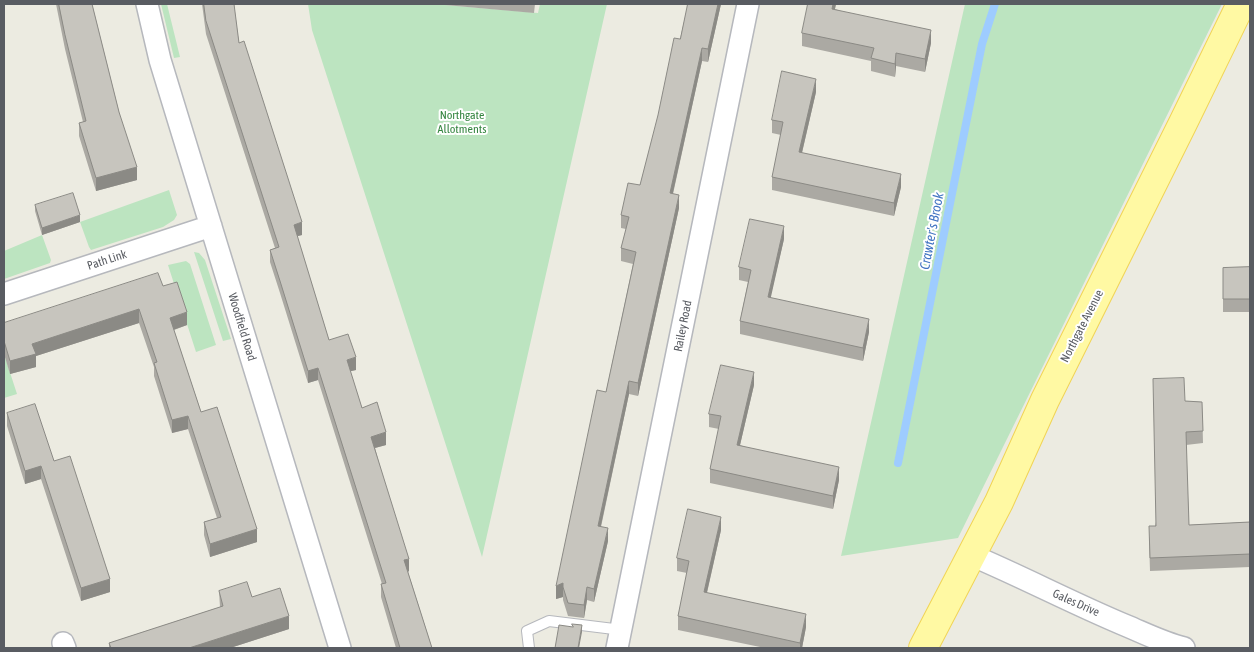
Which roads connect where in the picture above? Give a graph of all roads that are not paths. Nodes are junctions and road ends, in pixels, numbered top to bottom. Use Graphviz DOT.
graph roads {
  1 [pos="147,4"];
  2 [pos="748,4"];
  3 [pos="1241,4"];
  4 [pos="211,226"];
  5 [pos="4,294"];
  6 [pos="970,555"];
  7 [pos="619,639"];
  8 [pos="340,648"];
  9 [pos="529,648"];
  10 [pos="923,648"];
  11 [pos="1184,648"];
  1 -- 4 [label="street, Woodfield Road"];
  2 -- 7 [label="street, Railey Road"];
  3 -- 6 [label="main road, Northgate Avenue"];
  4 -- 5 [label="street, Path Link"];
  4 -- 8 [label="street, Woodfield Road"];
  6 -- 10 [label="main road, Northgate Avenue"];
  6 -- 11 [label="street, Gales Drive"];
  7 -- 9 [label="lane"];
}
